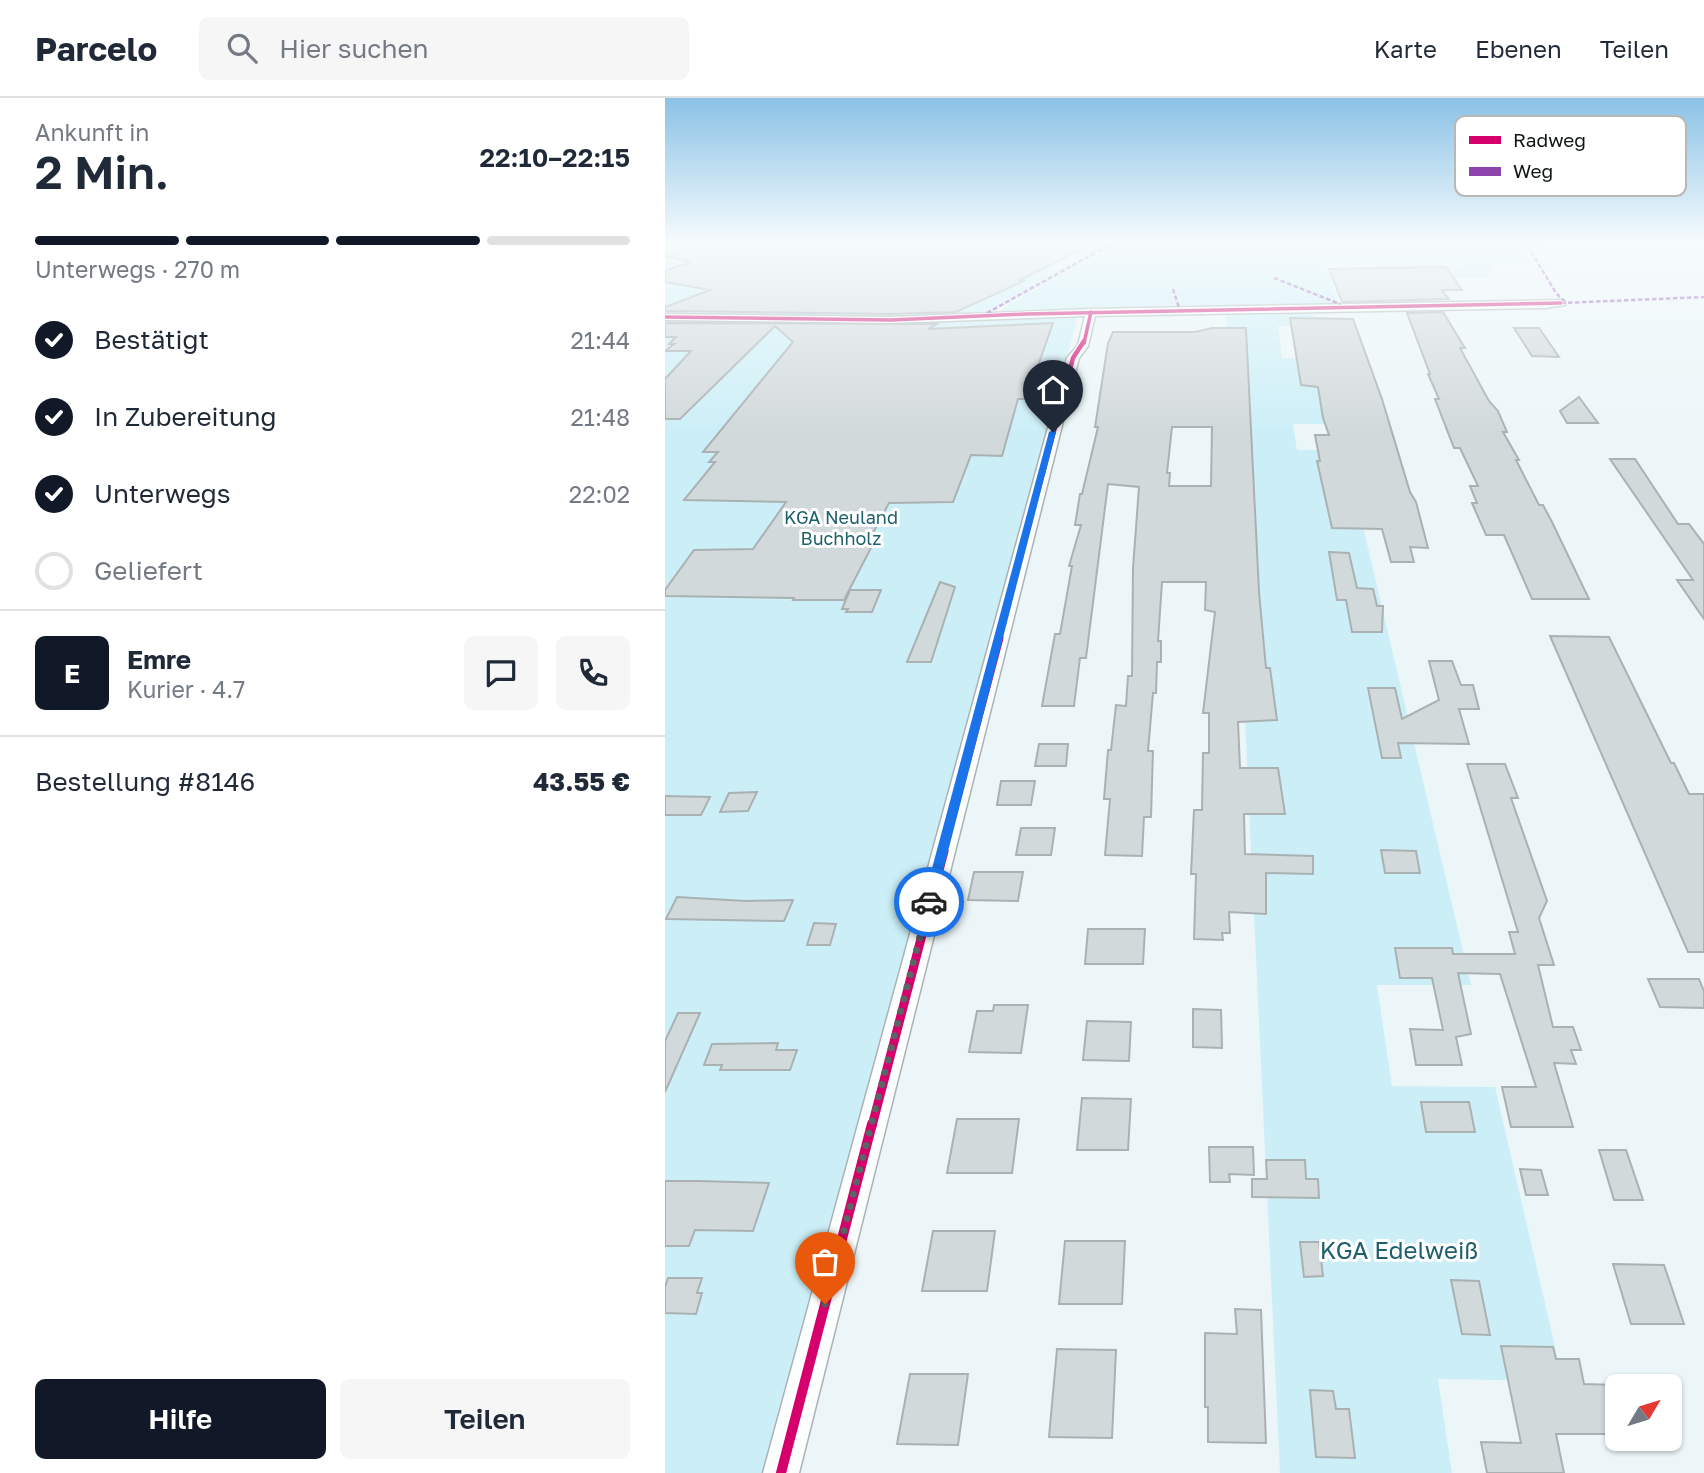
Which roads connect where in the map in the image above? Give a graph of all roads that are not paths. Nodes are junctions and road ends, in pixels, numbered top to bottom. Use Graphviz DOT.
graph roads {
  1 [pos="1552,304"];
  2 [pos="1091,313"];
  3 [pos="665,317"];
  4 [pos="781,1473"];
  1 -- 2 [label="street"];
  2 -- 3 [label="street"];
  2 -- 4 [label="street"];
}
